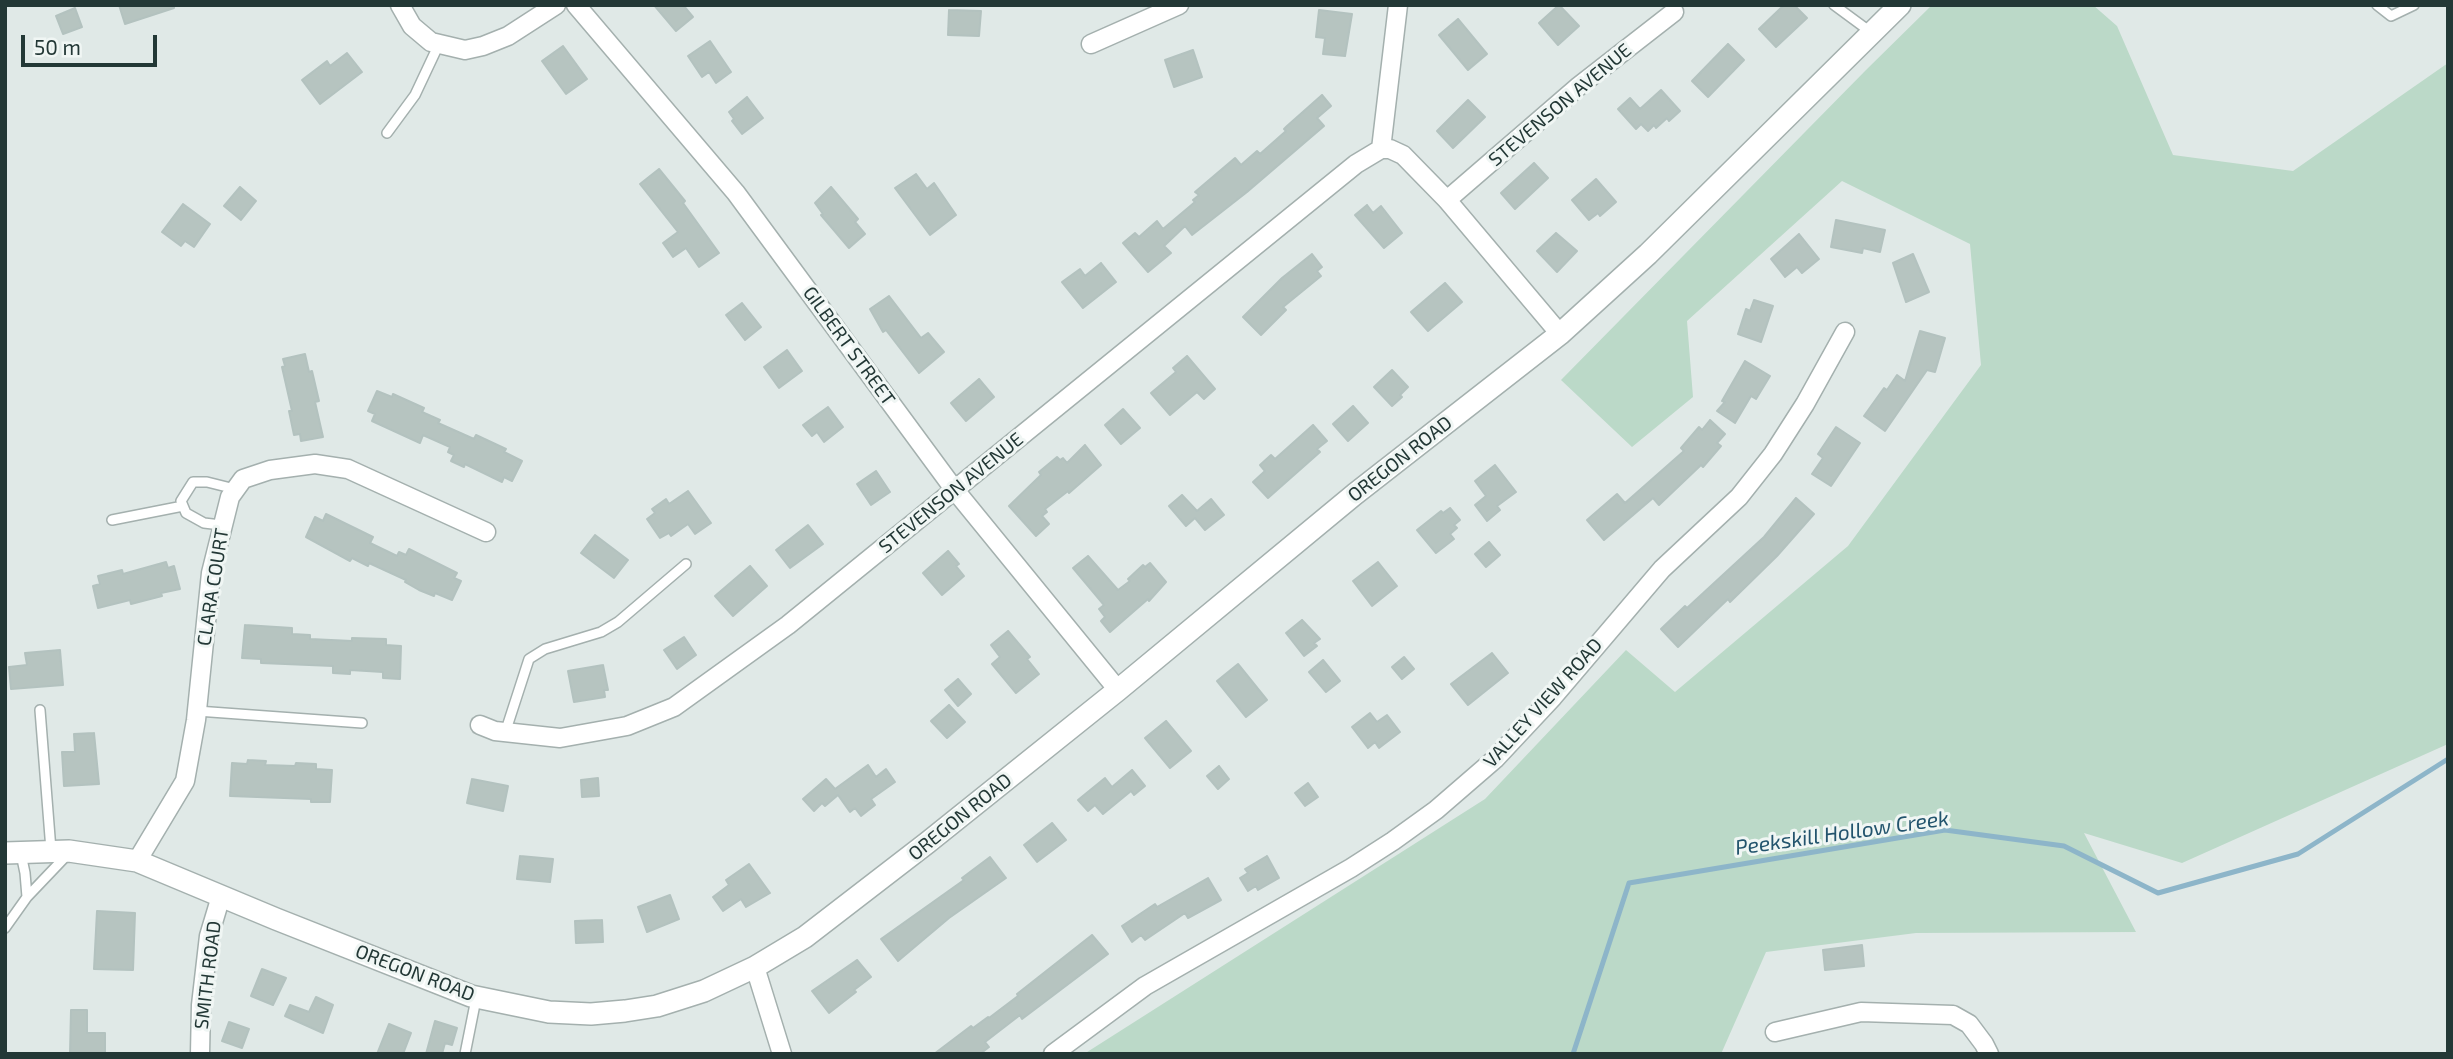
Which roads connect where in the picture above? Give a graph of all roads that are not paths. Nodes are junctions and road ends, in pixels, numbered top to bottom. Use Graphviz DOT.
graph roads {
  1 [pos="400,5"];
  2 [pos="556,5"];
  3 [pos="576,5"];
  4 [pos="1179,5"];
  5 [pos="1398,5"];
  6 [pos="1834,5"];
  7 [pos="1900,5"];
  8 [pos="2377,5"];
  9 [pos="2414,5"];
  10 [pos="1674,12"];
  11 [pos="1872,33"];
  12 [pos="439,44"];
  13 [pos="1091,44"];
  14 [pos="387,133"];
  15 [pos="1381,149"];
  16 [pos="1447,200"];
  17 [pos="1845,332"];
  18 [pos="1560,334"];
  19 [pos="236,489"];
  20 [pos="954,489"];
  21 [pos="183,506"];
  22 [pos="112,520"];
  23 [pos="221,525"];
  24 [pos="486,532"];
  25 [pos="686,564"];
  26 [pos="1118,690"];
  27 [pos="40,710"];
  28 [pos="197,711"];
  29 [pos="362,723"];
  30 [pos="480,725"];
  31 [pos="505,733"];
  32 [pos="60,852"];
  33 [pos="13,853"];
  34 [pos="136,861"];
  35 [pos="221,896"];
  36 [pos="27,897"];
  37 [pos="5,928"];
  38 [pos="755,967"];
  39 [pos="477,997"];
  40 [pos="1775,1032"];
  41 [pos="200,1054"];
  42 [pos="465,1054"];
  43 [pos="782,1054"];
  44 [pos="1053,1054"];
  45 [pos="1989,1054"];
  1 -- 12 [label="street"];
  2 -- 12 [label="street"];
  3 -- 20 [label="street, GILBERT STREET"];
  4 -- 13 [label="street"];
  5 -- 15 [label="street"];
  6 -- 11 [label="lane"];
  7 -- 11 [label="street, OREGON ROAD"];
  8 -- 9 [label="lane"];
  10 -- 16 [label="street, STEVENSON AVENUE"];
  11 -- 18 [label="street, OREGON ROAD"];
  12 -- 14 [label="lane"];
  15 -- 16 [label="street"];
  15 -- 20 [label="street, STEVENSON AVENUE"];
  16 -- 18 [label="street"];
  17 -- 44 [label="street, VALLEY VIEW ROAD"];
  18 -- 26 [label="street, OREGON ROAD"];
  19 -- 21 [label="lane"];
  19 -- 23 [label="street, CLARA COURT"];
  19 -- 24 [label="street"];
  20 -- 26 [label="street, GILBERT STREET"];
  20 -- 31 [label="street, STEVENSON AVENUE"];
  21 -- 22 [label="lane"];
  21 -- 23 [label="lane"];
  23 -- 28 [label="street, CLARA COURT"];
  25 -- 31 [label="lane"];
  26 -- 38 [label="street, OREGON ROAD"];
  27 -- 32 [label="lane"];
  28 -- 29 [label="lane"];
  28 -- 34 [label="street, CLARA COURT"];
  30 -- 31 [label="street, STEVENSON AVENUE"];
  32 -- 33 [label="street, OREGON ROAD"];
  32 -- 34 [label="street, OREGON ROAD"];
  32 -- 36 [label="lane"];
  33 -- 36 [label="lane"];
  34 -- 35 [label="street, OREGON ROAD"];
  35 -- 39 [label="street, OREGON ROAD"];
  35 -- 41 [label="street, SMITH ROAD"];
  36 -- 37 [label="lane"];
  38 -- 39 [label="street, OREGON ROAD"];
  38 -- 43 [label="street"];
  39 -- 42 [label="lane"];
  40 -- 45 [label="street"];
}
